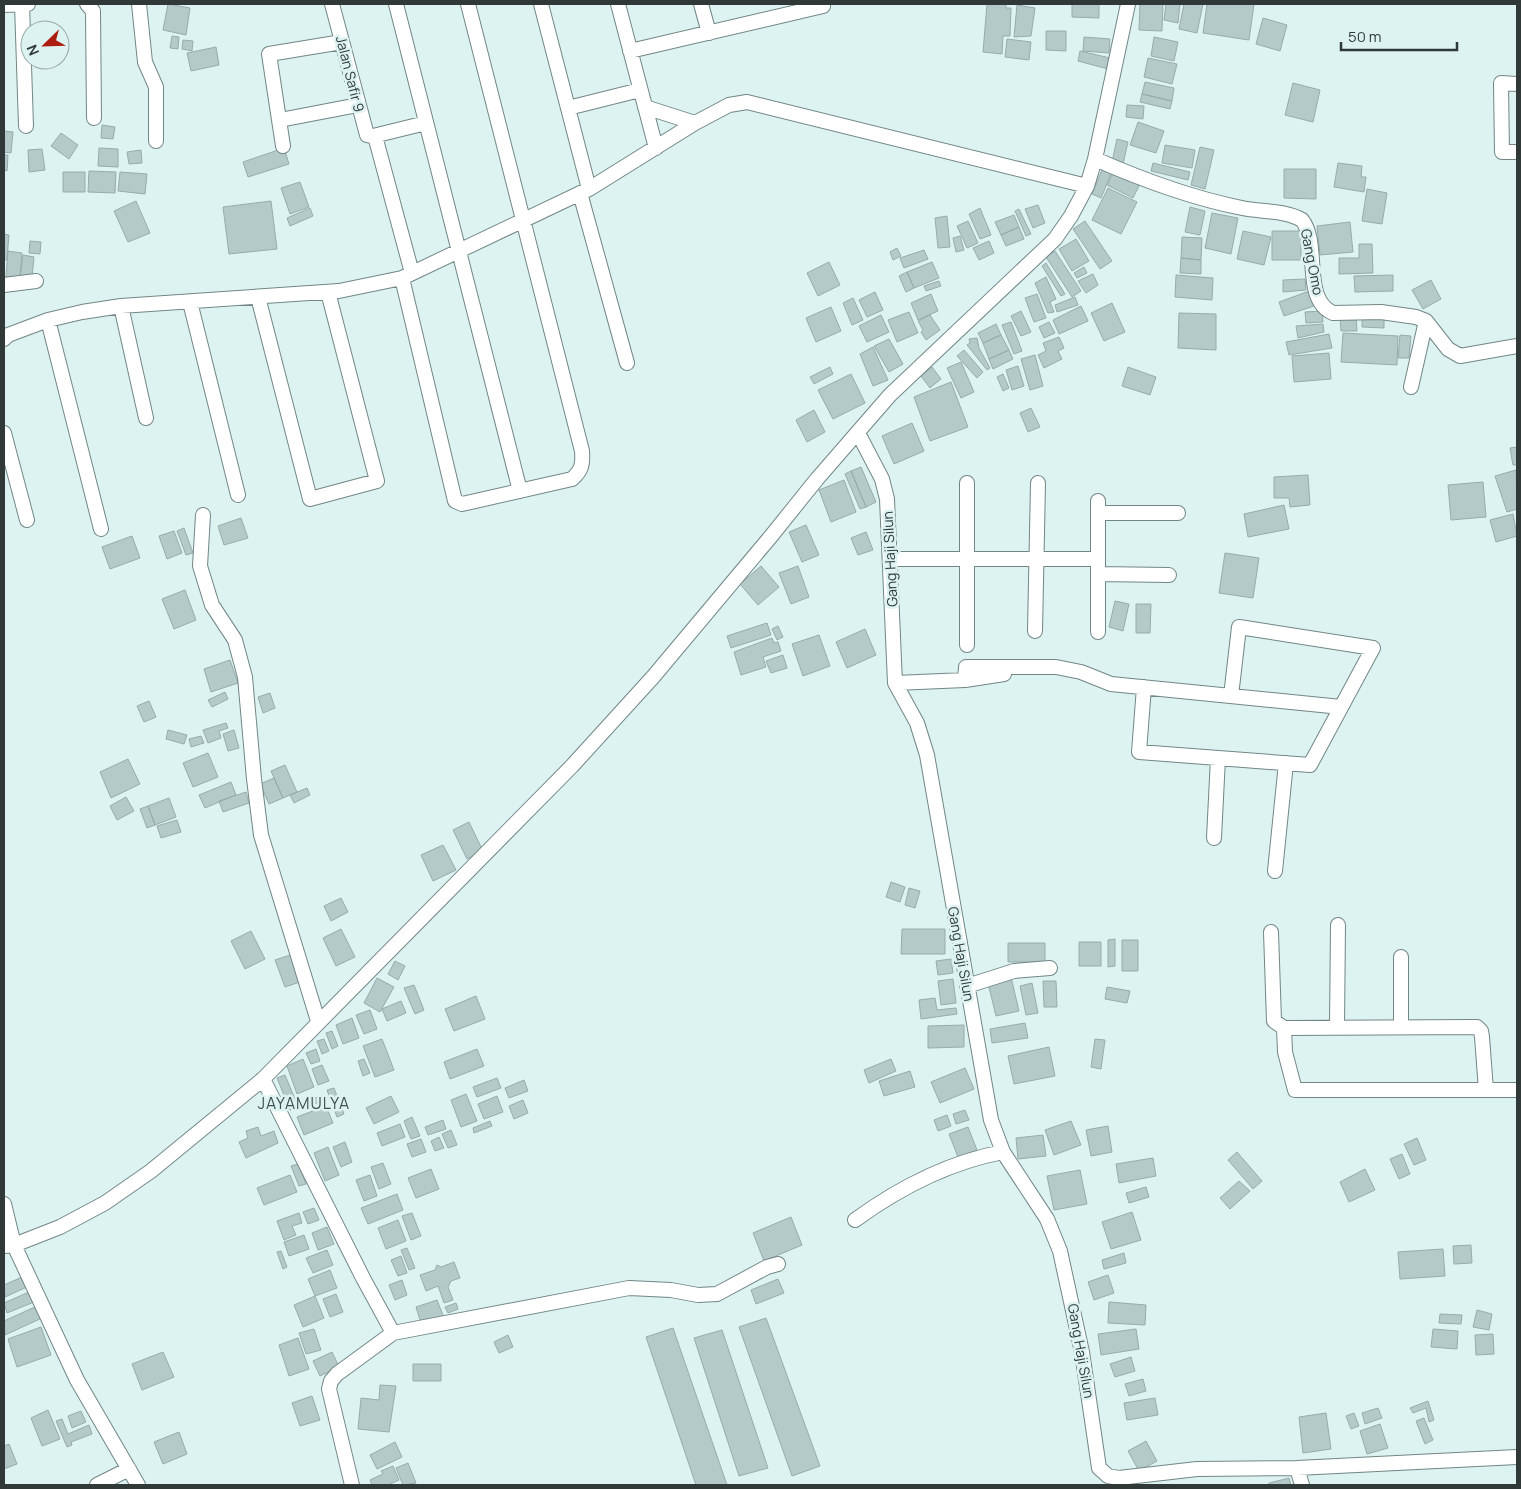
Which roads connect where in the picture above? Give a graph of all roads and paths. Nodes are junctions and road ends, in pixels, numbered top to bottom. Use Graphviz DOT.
graph roads {
  1 [pos="22,4"];
  2 [pos="28,4"];
  3 [pos="87,4"];
  4 [pos="139,4"];
  5 [pos="332,4"];
  6 [pos="396,4"];
  7 [pos="468,4"];
  8 [pos="541,4"];
  9 [pos="618,4"];
  10 [pos="701,4"];
  11 [pos="1128,4"];
  12 [pos="4,6"];
  13 [pos="823,6"];
  14 [pos="709,33"];
  15 [pos="342,42"];
  16 [pos="630,51"];
  17 [pos="1517,84"];
  18 [pos="640,90"];
  19 [pos="358,105"];
  20 [pos="645,107"];
  21 [pos="568,108"];
  22 [pos="94,118"];
  23 [pos="280,120"];
  24 [pos="426,123"];
  25 [pos="696,123"];
  26 [pos="26,126"];
  27 [pos="375,136"];
  28 [pos="156,141"];
  29 [pos="283,146"];
  30 [pos="656,148"];
  31 [pos="1517,152"];
  32 [pos="1095,159"];
  33 [pos="1087,186"];
  34 [pos="584,191"];
  35 [pos="523,220"];
  36 [pos="459,251"];
  37 [pos="407,276"];
  38 [pos="36,281"];
  39 [pos="4,285"];
  40 [pos="328,292"];
  41 [pos="258,297"];
  42 [pos="190,302"];
  43 [pos="121,306"];
  44 [pos="48,320"];
  45 [pos="1426,321"];
  46 [pos="4,339"];
  47 [pos="1517,346"];
  48 [pos="627,363"];
  49 [pos="1411,387"];
  50 [pos="146,418"];
  51 [pos="4,433"];
  52 [pos="858,433"];
  53 [pos="967,483"];
  54 [pos="1038,483"];
  55 [pos="520,491"];
  56 [pos="238,495"];
  57 [pos="1178,513"];
  58 [pos="203,516"];
  59 [pos="27,520"];
  60 [pos="101,529"];
  61 [pos="891,559"];
  62 [pos="1098,559"];
  63 [pos="967,560"];
  64 [pos="1036,560"];
  65 [pos="1098,574"];
  66 [pos="1169,575"];
  67 [pos="1035,631"];
  68 [pos="1098,632"];
  69 [pos="966,645"];
  70 [pos="895,683"];
  71 [pos="1144,687"];
  72 [pos="1231,696"];
  73 [pos="1341,707"];
  74 [pos="1218,758"];
  75 [pos="1286,763"];
  76 [pos="1214,838"];
  77 [pos="1275,871"];
  78 [pos="1338,925"];
  79 [pos="1271,932"];
  80 [pos="1401,957"];
  81 [pos="1050,968"];
  82 [pos="967,986"];
  83 [pos="318,1021"];
  84 [pos="1337,1027"];
  85 [pos="1401,1027"];
  86 [pos="1284,1028"];
  87 [pos="264,1078"];
  88 [pos="1486,1090"];
  89 [pos="1517,1090"];
  90 [pos="1003,1152"];
  91 [pos="4,1204"];
  92 [pos="855,1220"];
  93 [pos="9,1246"];
  94 [pos="778,1264"];
  95 [pos="393,1333"];
  96 [pos="1517,1457"];
  97 [pos="1297,1468"];
  98 [pos="128,1469"];
  99 [pos="97,1485"];
  100 [pos="138,1485"];
  101 [pos="352,1485"];
  102 [pos="1302,1485"];
  1 -- 2 [label="street"];
  1 -- 12 [label="street"];
  1 -- 26 [label="street"];
  3 -- 22 [label="street"];
  4 -- 28 [label="street"];
  5 -- 15 [label="street, Jalan Safir 9"];
  6 -- 24 [label="street"];
  7 -- 35 [label="street"];
  8 -- 21 [label="street"];
  9 -- 16 [label="street"];
  10 -- 14 [label="street"];
  11 -- 32 [label="street"];
  13 -- 14 [label="street"];
  14 -- 16 [label="street"];
  15 -- 19 [label="street, Jalan Safir 9"];
  15 -- 23 [label="street"];
  16 -- 18 [label="street"];
  17 -- 31 [label="street"];
  18 -- 20 [label="street"];
  18 -- 21 [label="street"];
  19 -- 23 [label="street"];
  19 -- 27 [label="street, Jalan Safir 9"];
  20 -- 25 [label="street"];
  20 -- 30 [label="street"];
  21 -- 34 [label="street"];
  23 -- 29 [label="street"];
  24 -- 27 [label="street"];
  24 -- 36 [label="street"];
  25 -- 30 [label="street"];
  25 -- 33 [label="street"];
  27 -- 37 [label="street"];
  30 -- 34 [label="street"];
  32 -- 33 [label="street"];
  32 -- 45 [label="street, Gang Omo"];
  33 -- 52 [label="street"];
  34 -- 35 [label="street"];
  34 -- 48 [label="street"];
  35 -- 36 [label="street"];
  35 -- 55 [label="street"];
  36 -- 37 [label="street"];
  36 -- 55 [label="street"];
  37 -- 40 [label="street"];
  37 -- 55 [label="street"];
  38 -- 39 [label="street"];
  40 -- 41 [label="street"];
  40 -- 41 [label="street"];
  41 -- 42 [label="street"];
  42 -- 43 [label="street"];
  42 -- 56 [label="street"];
  43 -- 44 [label="street"];
  43 -- 50 [label="street"];
  44 -- 46 [label="street"];
  44 -- 60 [label="street"];
  45 -- 47 [label="street"];
  45 -- 49 [label="street"];
  51 -- 59 [label="street"];
  52 -- 61 [label="street, Gang Haji Silun"];
  52 -- 83 [label="street"];
  53 -- 63 [label="street"];
  54 -- 64 [label="street"];
  57 -- 62 [label="street"];
  58 -- 83 [label="street"];
  61 -- 63 [label="street"];
  61 -- 70 [label="street, Gang Haji Silun"];
  62 -- 64 [label="street"];
  62 -- 65 [label="street"];
  63 -- 64 [label="street"];
  63 -- 69 [label="street"];
  64 -- 67 [label="street"];
  65 -- 66 [label="street"];
  65 -- 68 [label="street"];
  70 -- 71 [label="street"];
  70 -- 82 [label="street, Gang Haji Silun"];
  71 -- 72 [label="street"];
  71 -- 74 [label="street"];
  72 -- 73 [label="street"];
  72 -- 73 [label="street"];
  73 -- 75 [label="street"];
  74 -- 75 [label="street"];
  74 -- 76 [label="street"];
  75 -- 77 [label="street"];
  78 -- 84 [label="street"];
  79 -- 86 [label="street"];
  80 -- 85 [label="street"];
  81 -- 82 [label="street"];
  82 -- 90 [label="street, Gang Haji Silun"];
  83 -- 87 [label="street"];
  84 -- 85 [label="street"];
  84 -- 86 [label="street"];
  85 -- 88 [label="street"];
  86 -- 88 [label="street"];
  87 -- 93 [label="street"];
  87 -- 95 [label="street"];
  88 -- 89 [label="street"];
  90 -- 92 [label="street"];
  90 -- 97 [label="street, Gang Haji Silun"];
  91 -- 93 [label="street"];
  93 -- 98 [label="street"];
  94 -- 95 [label="street"];
  95 -- 101 [label="street"];
  96 -- 97 [label="street"];
  97 -- 102 [label="street"];
  98 -- 99 [label="street"];
  98 -- 100 [label="street"];
}
